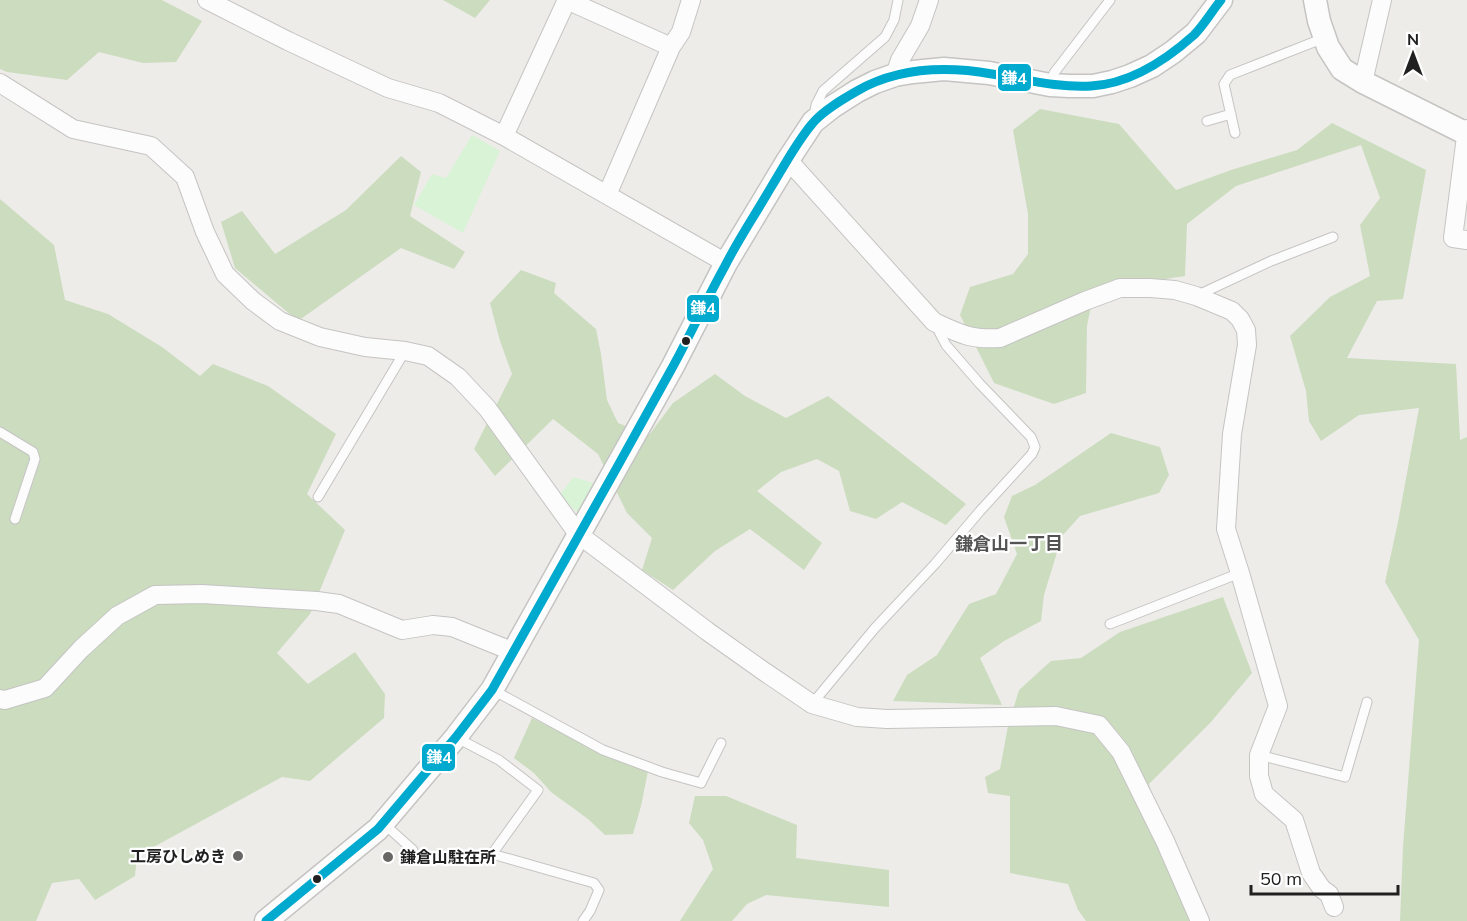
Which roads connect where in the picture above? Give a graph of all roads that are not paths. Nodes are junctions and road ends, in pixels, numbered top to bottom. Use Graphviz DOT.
graph roads {
  1 [pos="207,0"];
  2 [pos="691,0"];
  3 [pos="898,0"];
  4 [pos="929,0"];
  5 [pos="1110,0"];
  6 [pos="1221,0"];
  7 [pos="1315,0"];
  8 [pos="1382,0"];
  9 [pos="1325,38"];
  10 [pos="671,47"];
  11 [pos="895,75"];
  12 [pos="1363,82"];
  13 [pos="0,83"];
  14 [pos="1050,85"];
  15 [pos="1231,114"];
  16 [pos="1207,121"];
  17 [pos="813,122"];
  18 [pos="1467,132"];
  19 [pos="1235,134"];
  20 [pos="504,136"];
  21 [pos="788,160"];
  22 [pos="607,195"];
  23 [pos="1333,237"];
  24 [pos="1467,240"];
  25 [pos="726,263"];
  26 [pos="1196,296"];
  27 [pos="934,322"];
  28 [pos="405,351"];
  29 [pos="0,432"];
  30 [pos="318,497"];
  31 [pos="15,519"];
  32 [pos="578,534"];
  33 [pos="1240,573"];
  34 [pos="1110,624"];
  35 [pos="514,652"];
  36 [pos="492,690"];
  37 [pos="0,699"];
  38 [pos="1367,702"];
  39 [pos="812,704"];
  40 [pos="456,737"];
  41 [pos="721,743"];
  42 [pos="1259,755"];
  43 [pos="383,824"];
  44 [pos="413,850"];
  45 [pos="1334,907"];
  46 [pos="267,921"];
  47 [pos="583,921"];
  48 [pos="1200,921"];
  1 -- 20 [label="street"];
  2 -- 10 [label="street"];
  3 -- 17 [label="lane"];
  4 -- 11 [label="street"];
  5 -- 14 [label="lane"];
  6 -- 14 [label="street"];
  7 -- 9 [label="street"];
  8 -- 12 [label="street"];
  9 -- 12 [label="street"];
  9 -- 15 [label="lane"];
  10 -- 20 [label="street"];
  10 -- 22 [label="street"];
  11 -- 14 [label="street"];
  11 -- 17 [label="street"];
  12 -- 18 [label="street"];
  13 -- 28 [label="street"];
  15 -- 16 [label="lane"];
  15 -- 19 [label="lane"];
  17 -- 21 [label="street"];
  18 -- 24 [label="street"];
  20 -- 22 [label="street"];
  21 -- 25 [label="street"];
  21 -- 27 [label="street"];
  22 -- 25 [label="street"];
  23 -- 26 [label="lane"];
  25 -- 32 [label="street"];
  26 -- 27 [label="street"];
  26 -- 33 [label="street"];
  27 -- 39 [label="lane"];
  28 -- 30 [label="lane"];
  28 -- 32 [label="street"];
  29 -- 31 [label="lane"];
  32 -- 35 [label="street"];
  32 -- 39 [label="street"];
  33 -- 34 [label="lane"];
  33 -- 42 [label="street"];
  35 -- 36 [label="street"];
  35 -- 37 [label="street"];
  36 -- 40 [label="street"];
  36 -- 41 [label="lane"];
  38 -- 42 [label="lane"];
  39 -- 48 [label="street"];
  40 -- 43 [label="street"];
  40 -- 47 [label="lane"];
  42 -- 45 [label="street"];
  43 -- 44 [label="lane"];
  43 -- 46 [label="street"];
}
